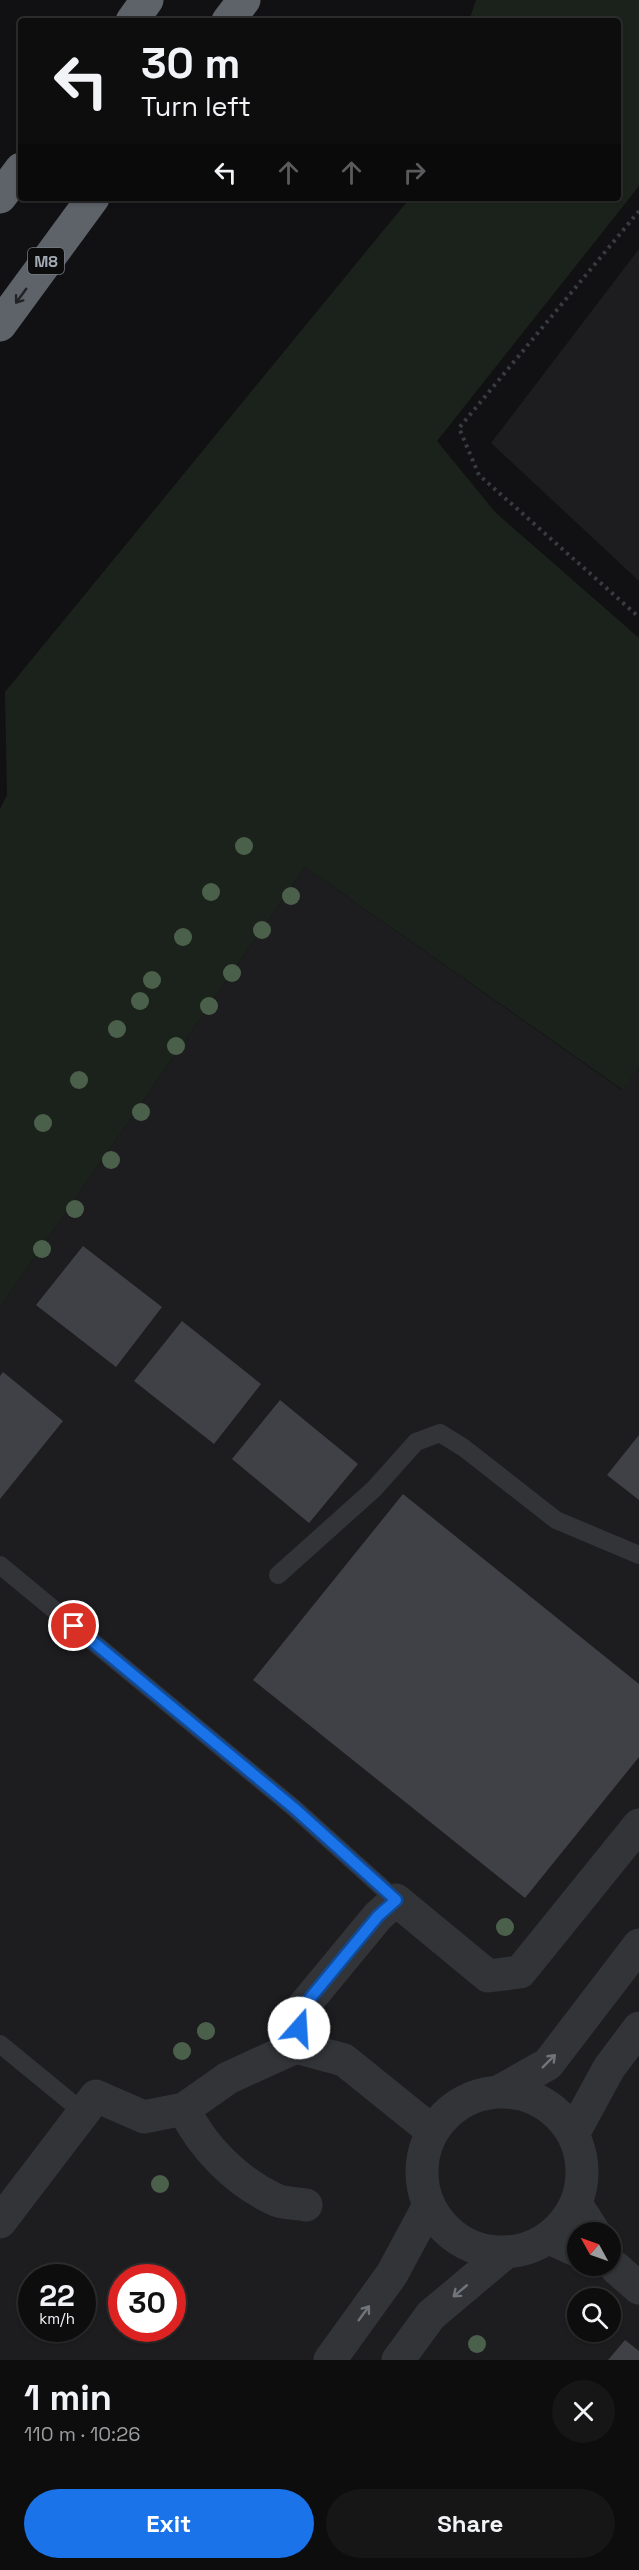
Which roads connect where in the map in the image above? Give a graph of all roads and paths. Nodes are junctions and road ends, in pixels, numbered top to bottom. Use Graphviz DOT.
graph roads {
  1 [pos="147,0"];
  2 [pos="244,0"];
  3 [pos="134,18"];
  4 [pos="230,18"];
  5 [pos="18,173"];
  6 [pos="0,197"];
  7 [pos="91,201"];
  8 [pos="639,211"];
  9 [pos="0,325"];
  10 [pos="639,617"];
  11 [pos="639,1555"];
  12 [pos="0,1565"];
  13 [pos="278,1575"];
  14 [pos="639,1825"];
  15 [pos="396,1900"];
  16 [pos="639,1945"];
  17 [pos="639,2028"];
  18 [pos="0,2044"];
  19 [pos="296,2047"];
  20 [pos="500,2091"];
  21 [pos="184,2109"];
  22 [pos="84,2113"];
  23 [pos="432,2131"];
  24 [pos="573,2134"];
  25 [pos="576,2204"];
  26 [pos="306,2205"];
  27 [pos="428,2207"];
  28 [pos="0,2222"];
  29 [pos="588,2222"];
  30 [pos="563,2244"];
  31 [pos="505,2253"];
  32 [pos="330,2360"];
  33 [pos="398,2360"];
  1 -- 3 [label="highway"];
  2 -- 4 [label="highway"];
  5 -- 6 [label="highway"];
  7 -- 9 [label="highway, M8, one-way"];
  8 -- 10 [label="path"];
  11 -- 13 [label="lane"];
  12 -- 15 [label="lane"];
  14 -- 15 [label="street"];
  15 -- 19 [label="street"];
  20 -- 16 [label="street, one-way"];
  17 -- 24 [label="street"];
  18 -- 22 [label="lane"];
  19 -- 21 [label="street"];
  19 -- 23 [label="street"];
  20 -- 23 [label="street"];
  20 -- 24 [label="street"];
  21 -- 22 [label="street"];
  21 -- 26 [label="street"];
  22 -- 28 [label="street"];
  23 -- 27 [label="street"];
  24 -- 25 [label="street"];
  25 -- 29 [label="street"];
  25 -- 30 [label="street"];
  27 -- 31 [label="street"];
  32 -- 27 [label="street, one-way"];
  30 -- 31 [label="street"];
  31 -- 33 [label="street, one-way"];
}
